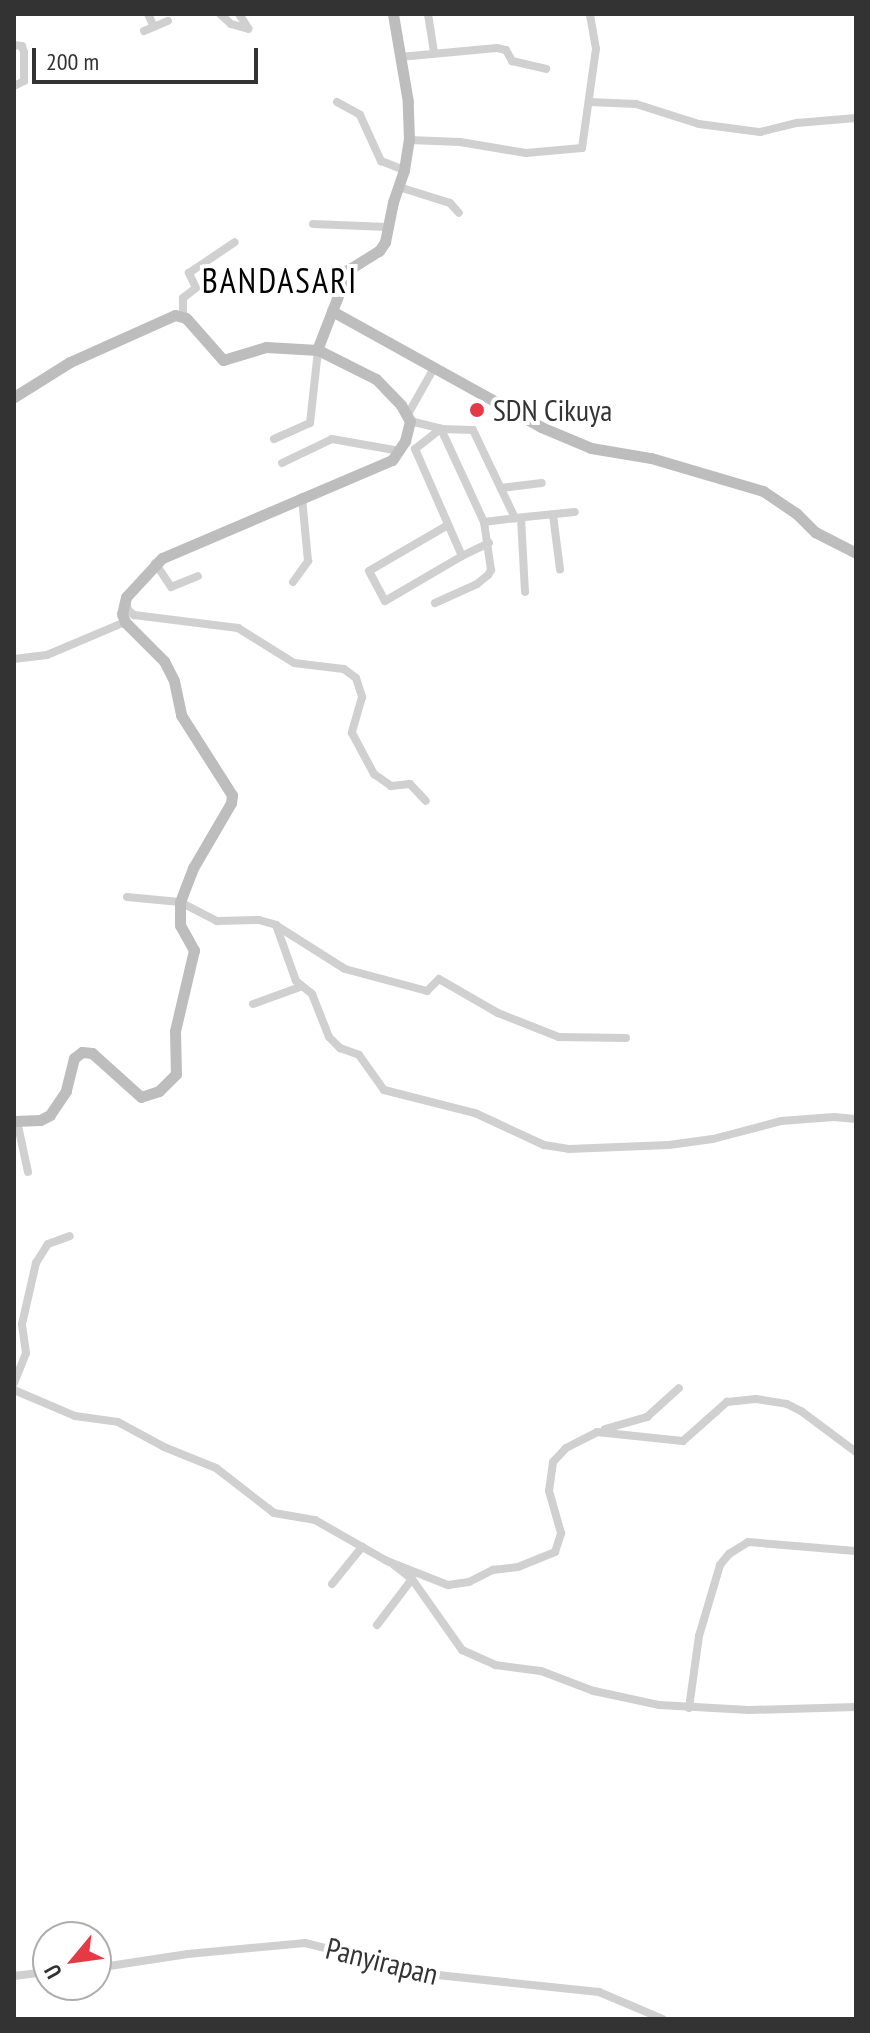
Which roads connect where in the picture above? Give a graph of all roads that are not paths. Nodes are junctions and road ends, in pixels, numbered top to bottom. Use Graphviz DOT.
graph roads {
  1 [pos="148,14"];
  2 [pos="220,14"];
  3 [pos="239,14"];
  4 [pos="393,14"];
  5 [pos="428,14"];
  6 [pos="590,14"];
  7 [pos="168,21"];
  8 [pos="154,27"];
  9 [pos="144,31"];
  10 [pos="14,45"];
  11 [pos="434,53"];
  12 [pos="400,57"];
  13 [pos="546,69"];
  14 [pos="14,86"];
  15 [pos="337,102"];
  16 [pos="589,102"];
  17 [pos="856,118"];
  18 [pos="409,140"];
  19 [pos="404,170"];
  20 [pos="399,187"];
  21 [pos="459,213"];
  22 [pos="313,224"];
  23 [pos="387,227"];
  24 [pos="235,242"];
  25 [pos="332,311"];
  26 [pos="183,316"];
  27 [pos="318,350"];
  28 [pos="434,368"];
  29 [pos="14,397"];
  30 [pos="409,417"];
  31 [pos="441,429"];
  32 [pos="274,439"];
  33 [pos="400,451"];
  34 [pos="282,463"];
  35 [pos="542,483"];
  36 [pos="501,488"];
  37 [pos="302,497"];
  38 [pos="575,512"];
  39 [pos="553,515"];
  40 [pos="518,518"];
  41 [pos="484,522"];
  42 [pos="448,525"];
  43 [pos="489,543"];
  44 [pos="856,553"];
  45 [pos="462,556"];
  46 [pos="155,562"];
  47 [pos="560,570"];
  48 [pos="198,576"];
  49 [pos="293,582"];
  50 [pos="525,592"];
  51 [pos="126,597"];
  52 [pos="435,603"];
  53 [pos="125,622"];
  54 [pos="14,659"];
  55 [pos="426,801"];
  56 [pos="127,897"];
  57 [pos="180,902"];
  58 [pos="276,925"];
  59 [pos="300,987"];
  60 [pos="253,1004"];
  61 [pos="626,1038"];
  62 [pos="856,1119"];
  63 [pos="16,1121"];
  64 [pos="28,1172"];
  65 [pos="70,1236"];
  66 [pos="14,1383"];
  67 [pos="679,1388"];
  68 [pos="14,1390"];
  69 [pos="597,1432"];
  70 [pos="856,1452"];
  71 [pos="362,1547"];
  72 [pos="856,1551"];
  73 [pos="387,1561"];
  74 [pos="412,1579"];
  75 [pos="332,1584"];
  76 [pos="377,1625"];
  77 [pos="856,1707"];
  78 [pos="689,1708"];
  79 [pos="112,1966"];
  80 [pos="663,2019"];
  1 -- 8 [label="street"];
  2 -- 3 [label="street"];
  4 -- 12 [label="street"];
  5 -- 11 [label="street"];
  6 -- 16 [label="street"];
  7 -- 8 [label="street"];
  8 -- 9 [label="street"];
  10 -- 14 [label="street"];
  11 -- 12 [label="street"];
  11 -- 13 [label="street"];
  12 -- 18 [label="street"];
  15 -- 19 [label="street"];
  16 -- 17 [label="street"];
  16 -- 18 [label="street"];
  18 -- 19 [label="street"];
  19 -- 20 [label="street"];
  20 -- 21 [label="street"];
  20 -- 23 [label="street"];
  22 -- 23 [label="street"];
  23 -- 25 [label="street"];
  24 -- 26 [label="street"];
  25 -- 27 [label="street"];
  25 -- 28 [label="street"];
  26 -- 27 [label="street"];
  26 -- 29 [label="street"];
  27 -- 30 [label="street"];
  27 -- 32 [label="street"];
  28 -- 30 [label="street"];
  28 -- 44 [label="street"];
  30 -- 31 [label="street"];
  30 -- 33 [label="street"];
  31 -- 36 [label="street"];
  31 -- 41 [label="street"];
  31 -- 42 [label="street"];
  33 -- 34 [label="street"];
  33 -- 37 [label="street"];
  35 -- 36 [label="street"];
  36 -- 40 [label="street"];
  37 -- 46 [label="street"];
  37 -- 49 [label="street"];
  38 -- 39 [label="street"];
  39 -- 40 [label="street"];
  39 -- 47 [label="street"];
  40 -- 41 [label="street"];
  40 -- 50 [label="street"];
  41 -- 43 [label="street"];
  42 -- 45 [label="street"];
  42 -- 45 [label="street"];
  43 -- 45 [label="street"];
  43 -- 52 [label="street"];
  46 -- 48 [label="street"];
  46 -- 51 [label="street"];
  51 -- 53 [label="street"];
  51 -- 55 [label="street"];
  53 -- 54 [label="street"];
  53 -- 57 [label="street"];
  56 -- 57 [label="street"];
  57 -- 58 [label="street"];
  57 -- 63 [label="street"];
  58 -- 59 [label="street"];
  58 -- 61 [label="street"];
  59 -- 60 [label="street"];
  59 -- 62 [label="street"];
  63 -- 64 [label="street"];
  65 -- 66 [label="street"];
  67 -- 69 [label="street"];
  68 -- 71 [label="street"];
  69 -- 70 [label="street"];
  69 -- 73 [label="street"];
  71 -- 73 [label="street"];
  71 -- 75 [label="street"];
  72 -- 78 [label="street"];
  73 -- 74 [label="street"];
  74 -- 76 [label="street"];
  74 -- 78 [label="street"];
  77 -- 78 [label="street"];
  79 -- 80 [label="street, Panyirapan"];
}
